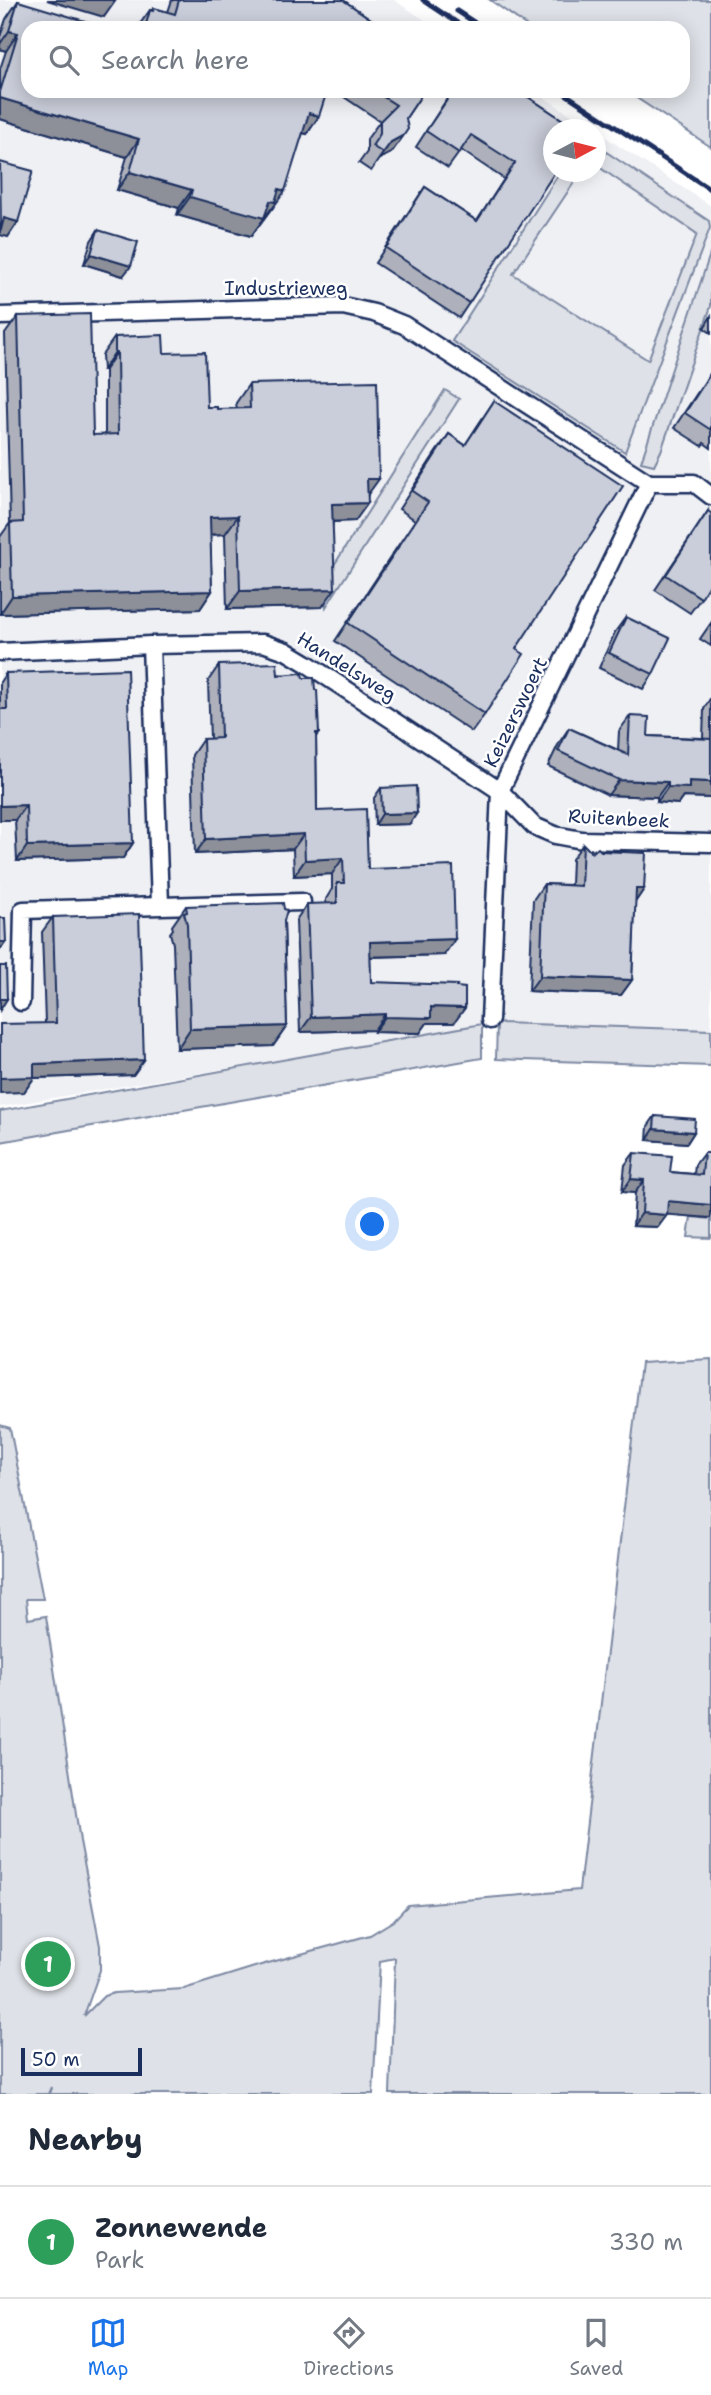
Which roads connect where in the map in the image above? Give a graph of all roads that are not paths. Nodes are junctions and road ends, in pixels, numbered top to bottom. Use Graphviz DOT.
graph roads {
  1 [pos="0,316"];
  2 [pos="649,482"];
  3 [pos="711,496"];
  4 [pos="151,645"];
  5 [pos="0,652"];
  6 [pos="500,791"];
  7 [pos="711,843"];
  8 [pos="302,902"];
  9 [pos="160,904"];
  10 [pos="21,1002"];
  11 [pos="490,1020"];
  1 -- 2 [label="street, Industrieweg"];
  2 -- 3 [label="street"];
  2 -- 6 [label="street, Keizerswoert"];
  4 -- 5 [label="street, Handelsweg"];
  4 -- 6 [label="street, Handelsweg"];
  4 -- 9 [label="street"];
  6 -- 7 [label="street, Ruitenbeek"];
  6 -- 11 [label="street, Keizerswoert"];
  8 -- 9 [label="street"];
  9 -- 10 [label="street"];
}
